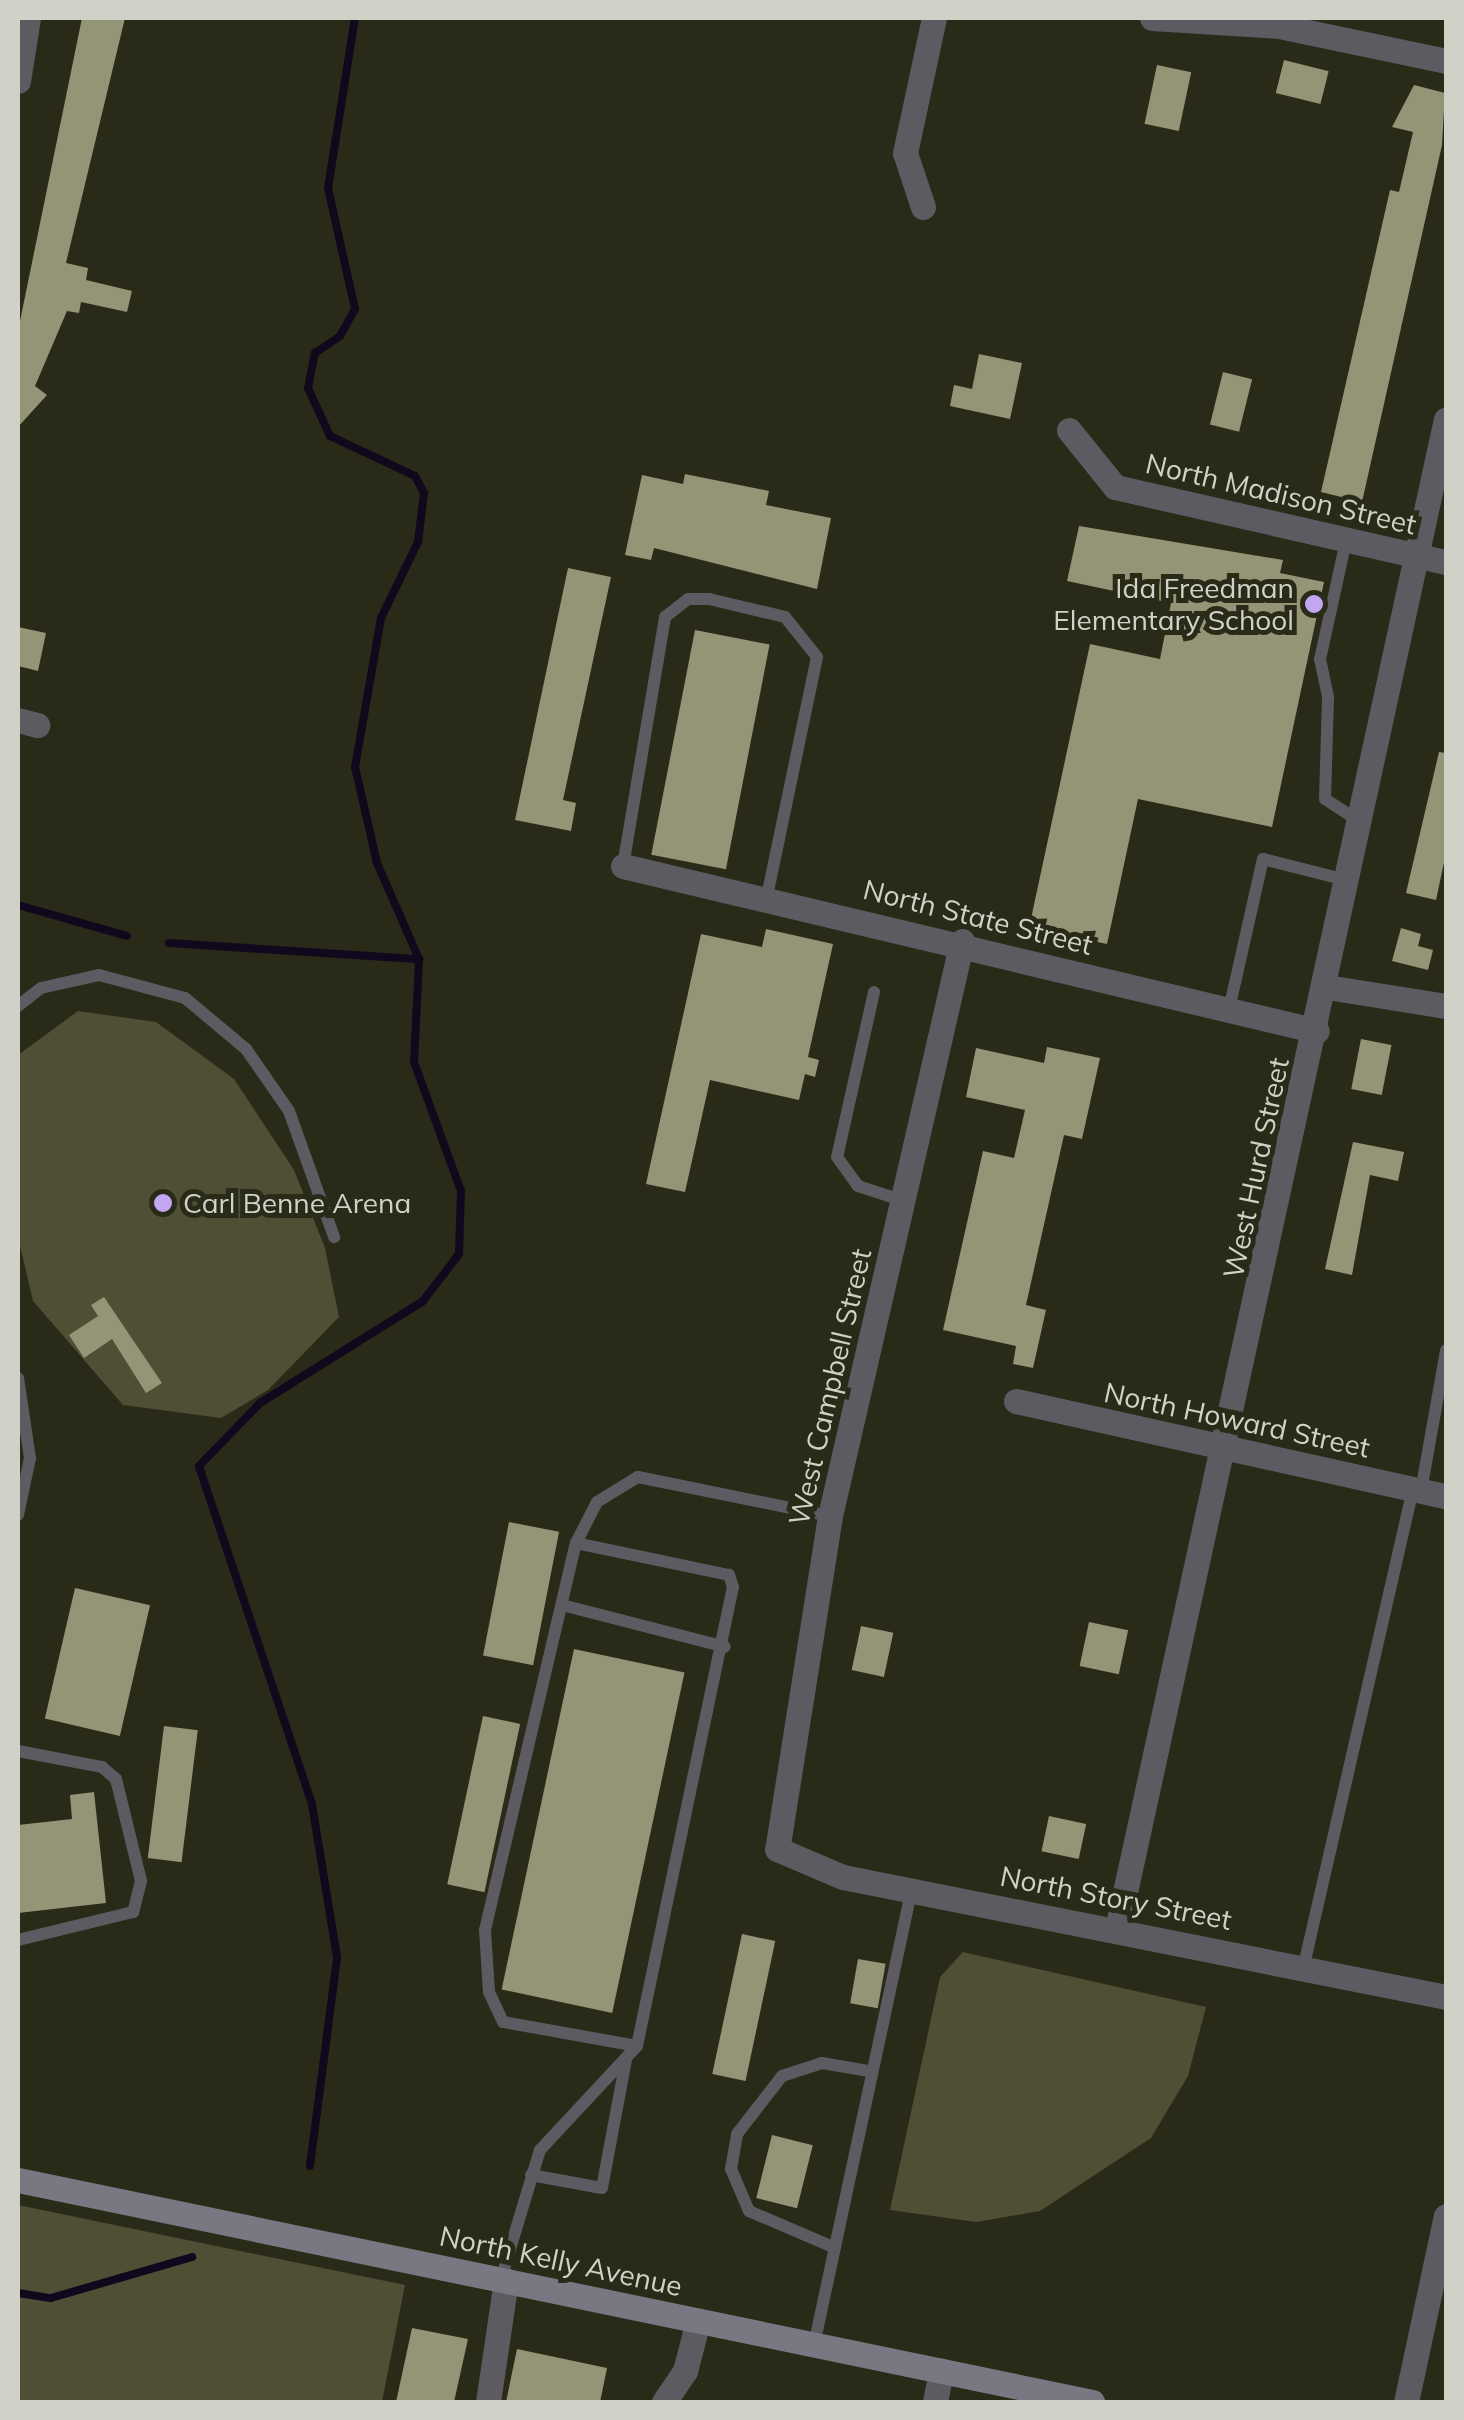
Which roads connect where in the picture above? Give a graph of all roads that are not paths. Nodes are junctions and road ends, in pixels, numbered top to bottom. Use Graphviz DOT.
graph roads {
  1 [pos="28,18"];
  2 [pos="934,18"];
  3 [pos="1152,18"];
  4 [pos="1446,61"];
  5 [pos="18,81"];
  6 [pos="923,208"];
  7 [pos="1446,419"];
  8 [pos="1069,430"];
  9 [pos="1346,541"];
  10 [pos="1416,555"];
  11 [pos="1446,562"];
  12 [pos="1361,823"];
  13 [pos="623,866"];
  14 [pos="1348,880"];
  15 [pos="767,898"];
  16 [pos="962,941"];
  17 [pos="1327,987"];
  18 [pos="874,992"];
  19 [pos="18,1006"];
  20 [pos="1446,1006"];
  21 [pos="1228,1014"];
  22 [pos="1316,1031"];
  23 [pos="904,1201"];
  24 [pos="334,1237"];
  25 [pos="1446,1350"];
  26 [pos="18,1378"];
  27 [pos="1016,1401"];
  28 [pos="1226,1450"];
  29 [pos="1417,1490"];
  30 [pos="1446,1496"];
  31 [pos="18,1515"];
  32 [pos="830,1516"];
  33 [pos="576,1543"];
  34 [pos="562,1605"];
  35 [pos="725,1647"];
  36 [pos="18,1751"];
  37 [pos="777,1849"];
  38 [pos="912,1888"];
  39 [pos="1117,1929"];
  40 [pos="18,1940"];
  41 [pos="1304,1964"];
  42 [pos="1446,1997"];
  43 [pos="638,2046"];
  44 [pos="626,2057"];
  45 [pos="868,2071"];
  46 [pos="531,2175"];
  47 [pos="18,2180"];
  48 [pos="1446,2216"];
  49 [pos="833,2247"];
  50 [pos="503,2280"];
  51 [pos="698,2320"];
  52 [pos="814,2345"];
  53 [pos="942,2372"];
  54 [pos="488,2402"];
  55 [pos="664,2402"];
  56 [pos="935,2402"];
  57 [pos="1092,2402"];
  58 [pos="1406,2402"];
  1 -- 5 [label="street"];
  2 -- 6 [label="street"];
  3 -- 4 [label="street"];
  7 -- 10 [label="street, West Hurd Street"];
  8 -- 9 [label="street, North Madison Street"];
  9 -- 10 [label="street, North Madison Street"];
  9 -- 12 [label="lane"];
  10 -- 11 [label="street, North Madison Street"];
  10 -- 12 [label="street, West Hurd Street"];
  12 -- 14 [label="street, West Hurd Street"];
  13 -- 15 [label="street, North State Street"];
  13 -- 15 [label="lane"];
  14 -- 17 [label="street, West Hurd Street"];
  14 -- 21 [label="lane"];
  15 -- 16 [label="street, North State Street"];
  16 -- 21 [label="street, North State Street"];
  16 -- 23 [label="street, West Campbell Street"];
  17 -- 20 [label="street"];
  17 -- 22 [label="street, West Hurd Street"];
  18 -- 23 [label="lane"];
  19 -- 24 [label="lane"];
  21 -- 22 [label="street, North State Street"];
  22 -- 28 [label="street, West Hurd Street"];
  23 -- 32 [label="street, West Campbell Street"];
  25 -- 29 [label="lane"];
  26 -- 31 [label="lane"];
  27 -- 28 [label="street, North Howard Street"];
  28 -- 29 [label="street, North Howard Street"];
  28 -- 39 [label="street, West Hurd Street"];
  29 -- 30 [label="street, North Howard Street"];
  29 -- 41 [label="lane"];
  32 -- 33 [label="lane"];
  32 -- 37 [label="street, West Campbell Street"];
  33 -- 34 [label="lane"];
  33 -- 35 [label="lane"];
  34 -- 35 [label="lane"];
  34 -- 43 [label="lane"];
  35 -- 43 [label="lane"];
  36 -- 40 [label="lane"];
  37 -- 38 [label="street, North Story Street"];
  38 -- 39 [label="street, North Story Street"];
  38 -- 45 [label="lane"];
  39 -- 41 [label="street, North Story Street"];
  41 -- 42 [label="street, North Story Street"];
  43 -- 44 [label="lane"];
  44 -- 46 [label="lane"];
  44 -- 46 [label="lane"];
  45 -- 49 [label="lane"];
  45 -- 49 [label="lane"];
  46 -- 50 [label="lane"];
  47 -- 50 [label="main road, North Kelly Avenue"];
  48 -- 58 [label="street"];
  49 -- 52 [label="lane"];
  50 -- 51 [label="main road, North Kelly Avenue"];
  50 -- 54 [label="street"];
  51 -- 52 [label="main road, North Kelly Avenue"];
  51 -- 55 [label="street"];
  52 -- 53 [label="main road, North Kelly Avenue"];
  53 -- 56 [label="street"];
  53 -- 57 [label="main road, North Kelly Avenue"];
}
